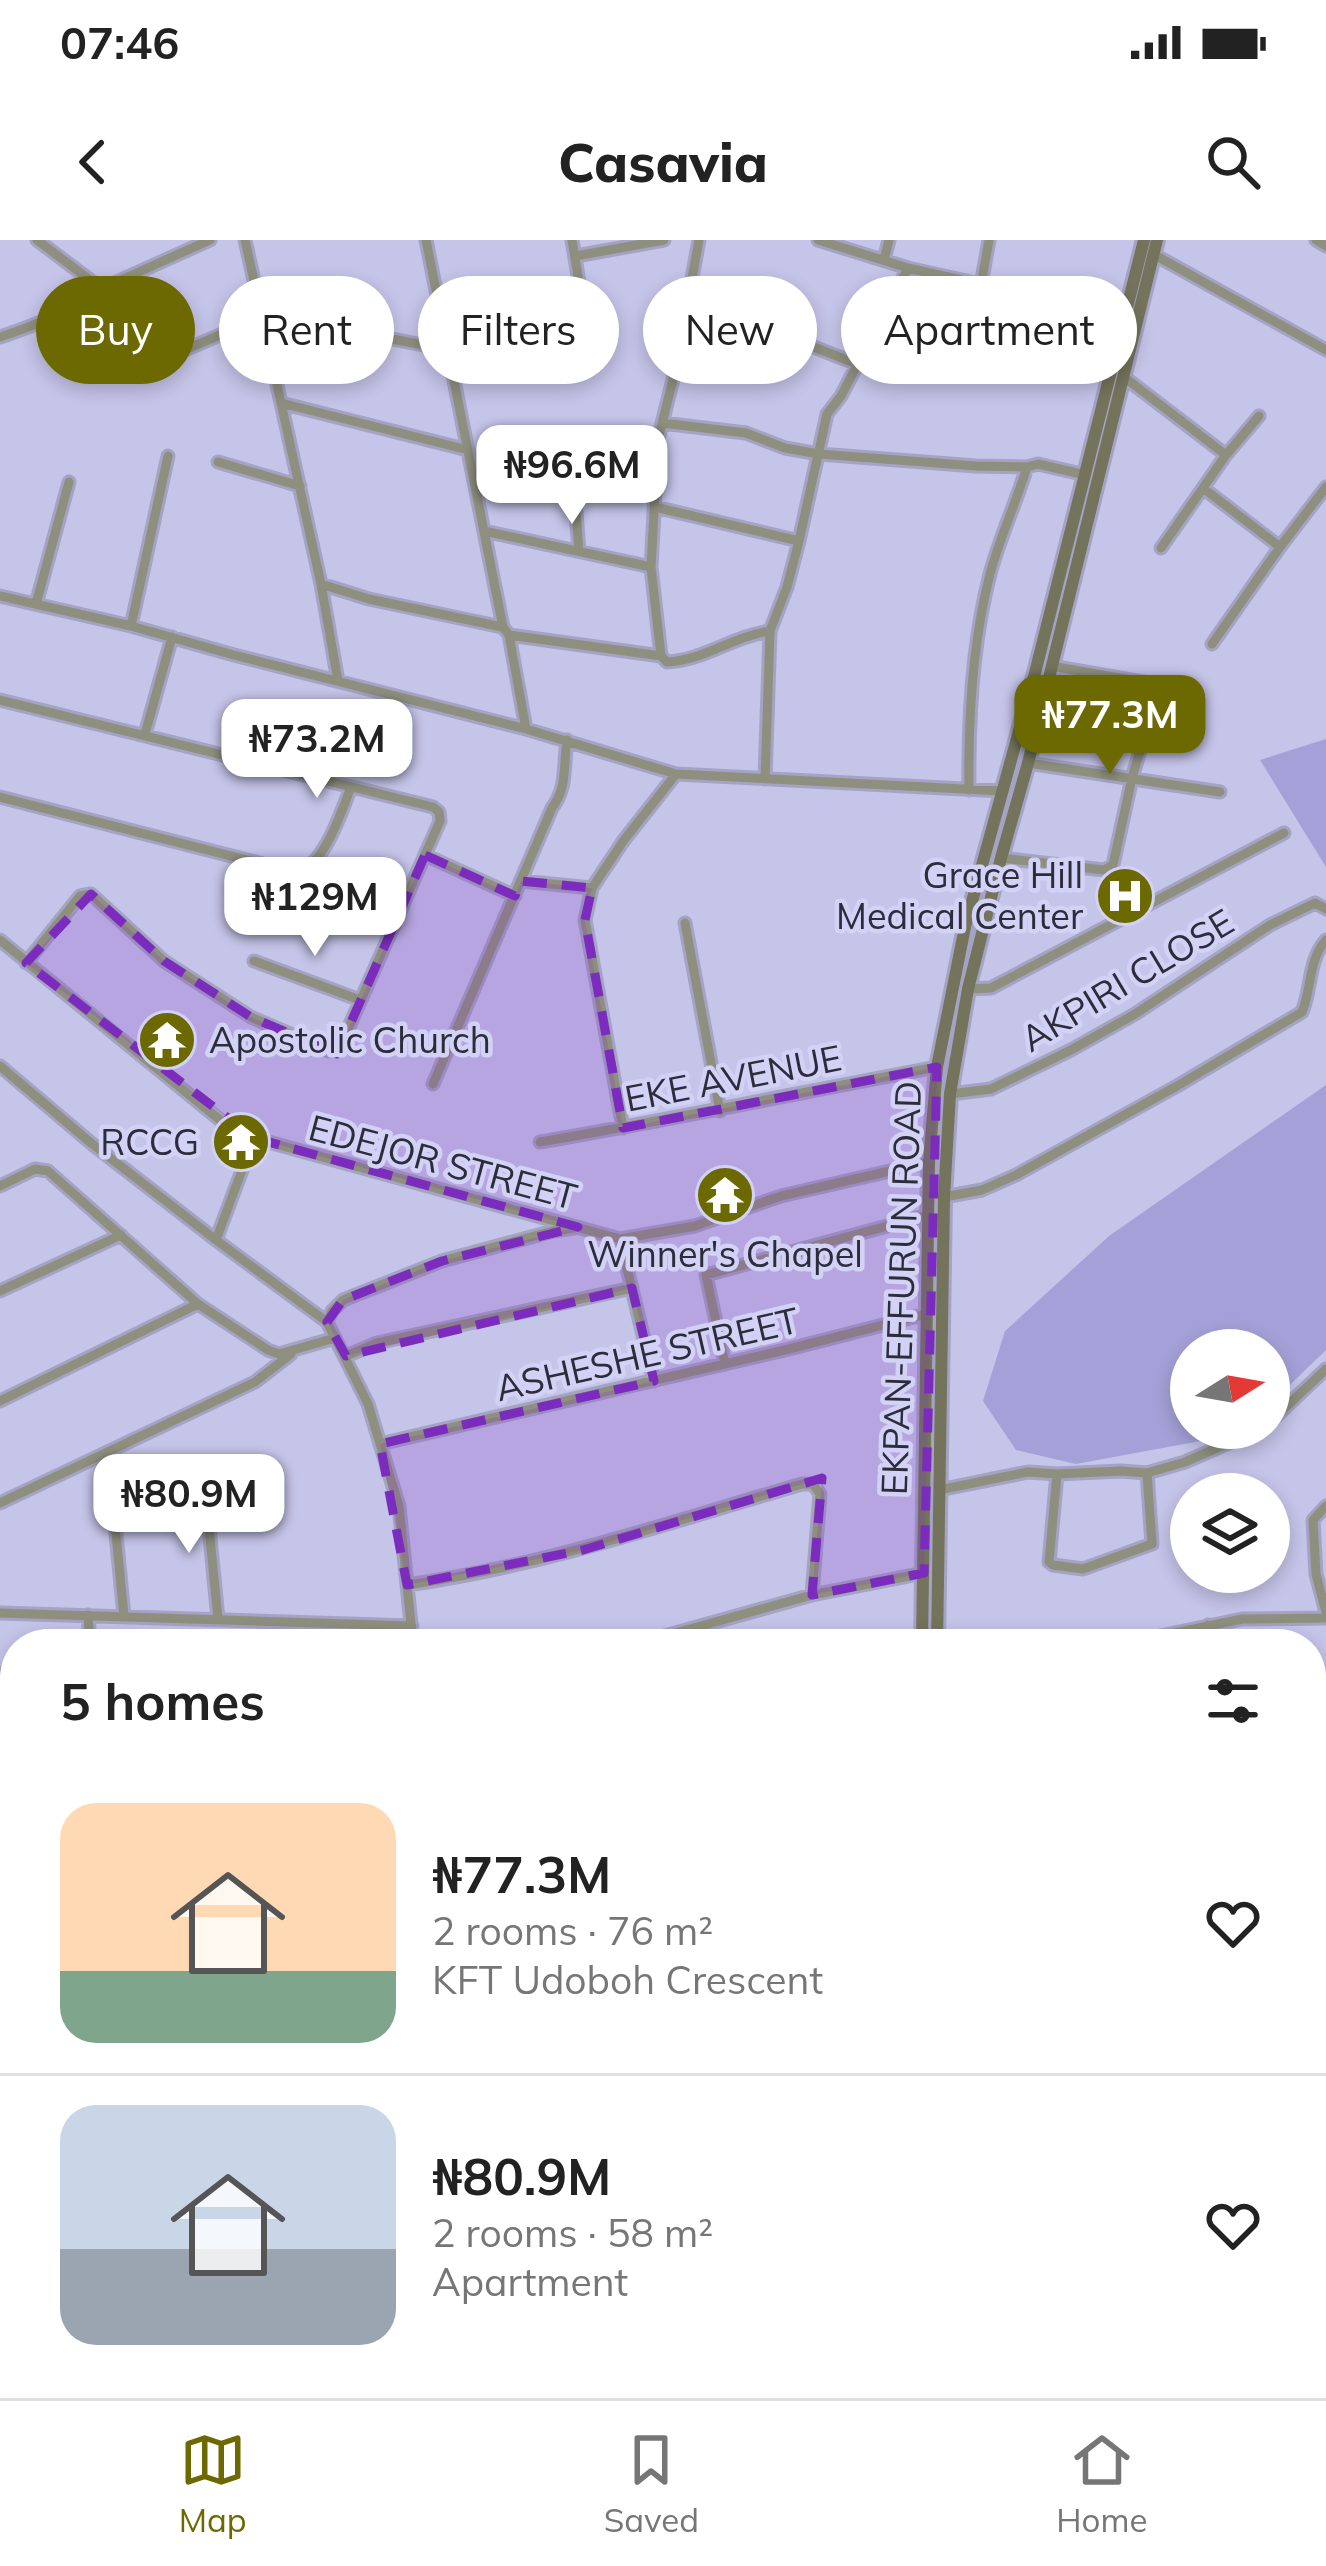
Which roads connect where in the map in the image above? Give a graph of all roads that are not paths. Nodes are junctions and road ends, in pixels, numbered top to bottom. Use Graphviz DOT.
graph roads {
  1 [pos="37,240"];
  2 [pos="180,240"];
  3 [pos="210,240"];
  4 [pos="245,240"];
  5 [pos="426,240"];
  6 [pos="572,240"];
  7 [pos="664,240"];
  8 [pos="699,240"];
  9 [pos="818,240"];
  10 [pos="889,240"];
  11 [pos="989,240"];
  12 [pos="1144,240"];
  13 [pos="1316,240"];
  14 [pos="1326,246"];
  15 [pos="1155,247"];
  16 [pos="191,250"];
  17 [pos="576,256"];
  18 [pos="884,260"];
  19 [pos="908,268"];
  20 [pos="85,276"];
  21 [pos="131,276"];
  22 [pos="252,276"];
  23 [pos="434,276"];
  24 [pos="578,276"];
  25 [pos="693,276"];
  26 [pos="904,276"];
  27 [pos="942,276"];
  28 [pos="983,276"];
  29 [pos="1136,276"];
  30 [pos="1137,322"];
  31 [pos="36,325"];
  32 [pos="0,337"];
  33 [pos="1326,350"];
  34 [pos="276,384"];
  35 [pos="455,384"];
  36 [pos="672,384"];
  37 [pos="847,384"];
  38 [pos="1109,384"];
  39 [pos="1122,384"];
  40 [pos="1133,384"];
  41 [pos="281,403"];
  42 [pos="1259,416"];
  43 [pos="662,423"];
  44 [pos="564,434"];
  45 [pos="468,450"];
  46 [pos="819,454"];
  47 [pos="1226,455"];
  48 [pos="168,456"];
  49 [pos="218,462"];
  50 [pos="1027,466"];
  51 [pos="1086,476"];
  52 [pos="70,482"];
  53 [pos="300,486"];
  54 [pos="1203,488"];
  55 [pos="1326,488"];
  56 [pos="655,508"];
  57 [pos="484,531"];
  58 [pos="799,542"];
  59 [pos="1280,547"];
  60 [pos="1161,548"];
  61 [pos="579,551"];
  62 [pos="651,567"];
  63 [pos="321,584"];
  64 [pos="0,596"];
  65 [pos="36,604"];
  66 [pos="130,626"];
  67 [pos="506,631"];
  68 [pos="770,631"];
  69 [pos="172,637"];
  70 [pos="1212,644"];
  71 [pos="661,656"];
  72 [pos="1052,666"];
  73 [pos="338,681"];
  74 [pos="0,700"];
  75 [pos="526,729"];
  76 [pos="145,734"];
  77 [pos="566,740"];
  78 [pos="1028,763"];
  79 [pos="676,774"];
  80 [pos="1132,778"];
  81 [pos="765,779"];
  82 [pos="351,787"];
  83 [pos="969,790"];
  84 [pos="1002,791"];
  85 [pos="1220,792"];
  86 [pos="0,797"];
  87 [pos="1284,833"];
  88 [pos="425,855"];
  89 [pos="1000,857"];
  90 [pos="521,881"];
  91 [pos="592,888"];
  92 [pos="514,896"];
  93 [pos="1326,909"];
  94 [pos="685,922"];
  95 [pos="0,940"];
  96 [pos="1326,940"];
  97 [pos="254,961"];
  98 [pos="26,963"];
  99 [pos="968,989"];
  100 [pos="360,1000"];
  101 [pos="0,1066"];
  102 [pos="937,1067"];
  103 [pos="433,1084"];
  104 [pos="950,1094"];
  105 [pos="720,1111"];
  106 [pos="623,1128"];
  107 [pos="254,1138"];
  108 [pos="540,1142"];
  109 [pos="929,1162"];
  110 [pos="0,1186"];
  111 [pos="944,1197"];
  112 [pos="928,1215"];
  113 [pos="580,1227"];
  114 [pos="121,1235"];
  115 [pos="620,1239"];
  116 [pos="216,1240"];
  117 [pos="632,1288"];
  118 [pos="0,1291"];
  119 [pos="198,1304"];
  120 [pos="926,1314"];
  121 [pos="327,1322"];
  122 [pos="335,1339"];
  123 [pos="295,1351"];
  124 [pos="346,1356"];
  125 [pos="725,1364"];
  126 [pos="1326,1369"];
  127 [pos="654,1381"];
  128 [pos="0,1401"];
  129 [pos="1290,1403"];
  130 [pos="380,1444"];
  131 [pos="1215,1449"];
  132 [pos="1148,1473"];
  133 [pos="1057,1474"];
  134 [pos="205,1487"];
  135 [pos="940,1490"];
  136 [pos="0,1503"];
  137 [pos="1326,1506"];
  138 [pos="116,1524"];
  139 [pos="924,1573"];
  140 [pos="407,1585"];
  141 [pos="812,1595"];
  142 [pos="0,1613"];
  143 [pos="88,1615"];
  144 [pos="1326,1615"];
  145 [pos="124,1616"];
  146 [pos="218,1619"];
  147 [pos="1208,1625"];
  148 [pos="412,1626"];
  149 [pos="89,1629"];
  150 [pos="412,1629"];
  151 [pos="690,1629"];
  152 [pos="922,1629"];
  153 [pos="937,1629"];
  154 [pos="1190,1629"];
  155 [pos="1209,1629"];
  1 -- 20 [label="street"];
  2 -- 16 [label="street"];
  3 -- 16 [label="street"];
  4 -- 22 [label="street"];
  5 -- 23 [label="street"];
  6 -- 17 [label="street"];
  7 -- 17 [label="street"];
  8 -- 25 [label="street"];
  9 -- 18 [label="street"];
  10 -- 18 [label="street"];
  11 -- 28 [label="street"];
  12 -- 29 [label="main road, EKPAN-EFFURUN ROAD"];
  13 -- 14 [label="street"];
  15 -- 30 [label="main road"];
  15 -- 33 [label="street"];
  16 -- 21 [label="street"];
  17 -- 24 [label="street"];
  18 -- 19 [label="street"];
  19 -- 26 [label="street"];
  19 -- 27 [label="street"];
  31 -- 32 [label="street"];
  34 -- 41 [label="street"];
  35 -- 45 [label="street"];
  36 -- 43 [label="street"];
  37 -- 46 [label="street"];
  38 -- 51 [label="main road, EKPAN-EFFURUN ROAD"];
  39 -- 72 [label="main road"];
  40 -- 47 [label="street"];
  41 -- 45 [label="street"];
  41 -- 53 [label="street"];
  42 -- 47 [label="street"];
  43 -- 46 [label="street"];
  43 -- 56 [label="street"];
  44 -- 61 [label="street"];
  45 -- 57 [label="street"];
  46 -- 50 [label="street"];
  46 -- 58 [label="street"];
  47 -- 54 [label="street"];
  48 -- 66 [label="street"];
  49 -- 53 [label="street"];
  50 -- 51 [label="street"];
  50 -- 83 [label="street"];
  51 -- 84 [label="main road, EKPAN-EFFURUN ROAD"];
  52 -- 65 [label="street"];
  53 -- 63 [label="street"];
  54 -- 59 [label="street"];
  54 -- 60 [label="street"];
  55 -- 59 [label="street"];
  56 -- 58 [label="street"];
  56 -- 62 [label="street"];
  57 -- 61 [label="street"];
  57 -- 67 [label="street"];
  58 -- 68 [label="street"];
  59 -- 70 [label="street"];
  61 -- 62 [label="street"];
  62 -- 71 [label="street"];
  63 -- 67 [label="street"];
  63 -- 73 [label="street"];
  64 -- 65 [label="street"];
  65 -- 66 [label="street"];
  66 -- 69 [label="street"];
  67 -- 71 [label="street"];
  67 -- 75 [label="street"];
  68 -- 71 [label="street"];
  68 -- 81 [label="street"];
  69 -- 73 [label="street"];
  69 -- 76 [label="street"];
  72 -- 78 [label="main road"];
  72 -- 80 [label="street"];
  73 -- 75 [label="street"];
  74 -- 76 [label="street"];
  75 -- 77 [label="street"];
  76 -- 82 [label="street"];
  77 -- 79 [label="street"];
  77 -- 90 [label="street"];
  78 -- 80 [label="street"];
  78 -- 89 [label="main road"];
  79 -- 81 [label="street"];
  79 -- 91 [label="street"];
  80 -- 85 [label="street"];
  80 -- 89 [label="street"];
  81 -- 83 [label="street"];
  82 -- 86 [label="street"];
  82 -- 88 [label="street"];
  83 -- 84 [label="street"];
  84 -- 102 [label="main road, EKPAN-EFFURUN ROAD"];
  87 -- 99 [label="street"];
  88 -- 92 [label="street"];
  88 -- 100 [label="street"];
  89 -- 99 [label="main road"];
  90 -- 91 [label="street"];
  90 -- 92 [label="street"];
  91 -- 106 [label="street"];
  92 -- 103 [label="street"];
  93 -- 104 [label="street, AKPIRI CLOSE"];
  94 -- 105 [label="street"];
  95 -- 98 [label="street, EDEJOR STREET"];
  96 -- 111 [label="street"];
  97 -- 100 [label="street"];
  98 -- 100 [label="street"];
  98 -- 107 [label="street, EDEJOR STREET"];
  99 -- 104 [label="main road"];
  101 -- 116 [label="street"];
  102 -- 105 [label="street, EKE AVENUE"];
  102 -- 109 [label="main road, EKPAN-EFFURUN ROAD"];
  104 -- 111 [label="main road"];
  105 -- 106 [label="street, EKE AVENUE"];
  106 -- 108 [label="street, EKE AVENUE"];
  107 -- 113 [label="street, EDEJOR STREET"];
  107 -- 116 [label="street"];
  109 -- 112 [label="main road, EKPAN-EFFURUN ROAD"];
  109 -- 115 [label="street, EDEJOR STREET"];
  110 -- 114 [label="street"];
  111 -- 135 [label="main road"];
  112 -- 120 [label="main road, EKPAN-EFFURUN ROAD"];
  112 -- 125 [label="street"];
  113 -- 115 [label="street, EDEJOR STREET"];
  113 -- 121 [label="street"];
  114 -- 118 [label="street"];
  114 -- 119 [label="street"];
  115 -- 117 [label="street"];
  116 -- 121 [label="street"];
  117 -- 124 [label="street"];
  117 -- 127 [label="street"];
  119 -- 123 [label="street"];
  119 -- 128 [label="street"];
  120 -- 125 [label="street, ASHESHE STREET"];
  120 -- 139 [label="main road, EKPAN-EFFURUN ROAD"];
  121 -- 122 [label="street"];
  122 -- 123 [label="street"];
  122 -- 124 [label="street"];
  123 -- 136 [label="street"];
  124 -- 130 [label="street"];
  125 -- 127 [label="street, ASHESHE STREET"];
  126 -- 129 [label="street"];
  127 -- 130 [label="street, ASHESHE STREET"];
  130 -- 140 [label="street"];
  131 -- 132 [label="street"];
  132 -- 133 [label="street"];
  132 -- 133 [label="street"];
  133 -- 135 [label="street"];
  134 -- 146 [label="street"];
  135 -- 153 [label="main road"];
  137 -- 144 [label="street"];
  138 -- 145 [label="street"];
  139 -- 141 [label="street"];
  139 -- 152 [label="main road, EKPAN-EFFURUN ROAD"];
  140 -- 141 [label="street"];
  140 -- 148 [label="street"];
  141 -- 151 [label="street"];
  142 -- 143 [label="street"];
  143 -- 145 [label="street"];
  143 -- 149 [label="street"];
  144 -- 147 [label="street"];
  145 -- 146 [label="street"];
  146 -- 148 [label="street"];
  147 -- 154 [label="street"];
  147 -- 155 [label="street"];
  148 -- 150 [label="street"];
}
